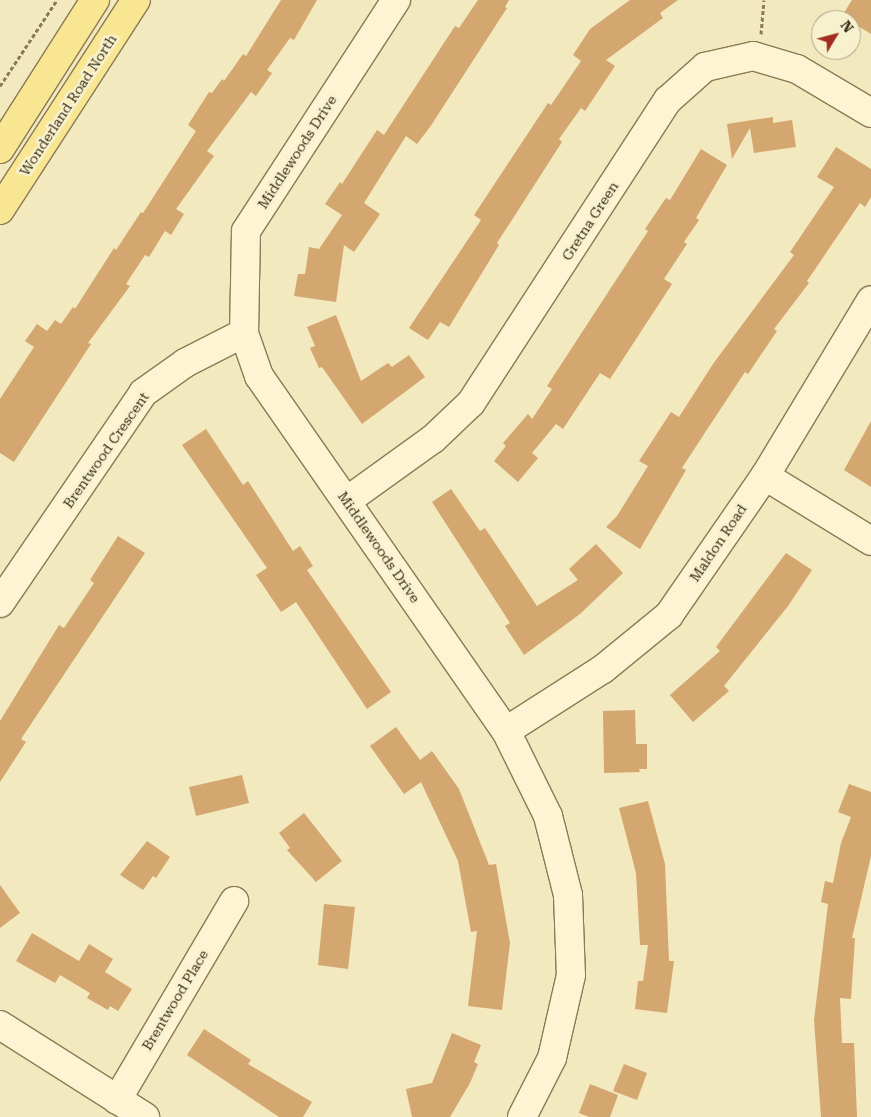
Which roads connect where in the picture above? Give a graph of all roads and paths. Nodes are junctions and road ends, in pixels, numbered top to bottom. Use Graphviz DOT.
graph roads {
  1 [pos="57,0"];
  2 [pos="95,0"];
  3 [pos="136,0"];
  4 [pos="396,0"];
  5 [pos="764,0"];
  6 [pos="760,58"];
  7 [pos="0,86"];
  8 [pos="871,113"];
  9 [pos="0,149"];
  10 [pos="0,210"];
  11 [pos="871,300"];
  12 [pos="244,332"];
  13 [pos="765,476"];
  14 [pos="348,500"];
  15 [pos="871,541"];
  16 [pos="0,603"];
  17 [pos="506,730"];
  18 [pos="234,901"];
  19 [pos="0,1026"];
  20 [pos="117,1100"];
  21 [pos="144,1117"];
  22 [pos="522,1117"];
  1 -- 7 [label="path"];
  2 -- 9 [label="main road"];
  3 -- 10 [label="main road, Wonderland Road North"];
  4 -- 12 [label="street, Middlewoods Drive"];
  5 -- 6 [label="path"];
  6 -- 8 [label="street, Gretna Green"];
  6 -- 14 [label="street, Gretna Green"];
  11 -- 13 [label="street, Maldon Road"];
  12 -- 14 [label="street, Middlewoods Drive"];
  12 -- 16 [label="street, Brentwood Crescent"];
  13 -- 15 [label="street"];
  13 -- 17 [label="street, Maldon Road"];
  14 -- 17 [label="street, Middlewoods Drive"];
  17 -- 22 [label="street, Middlewoods Drive"];
  18 -- 20 [label="street, Brentwood Place"];
  19 -- 20 [label="street"];
  20 -- 21 [label="street"];
}
